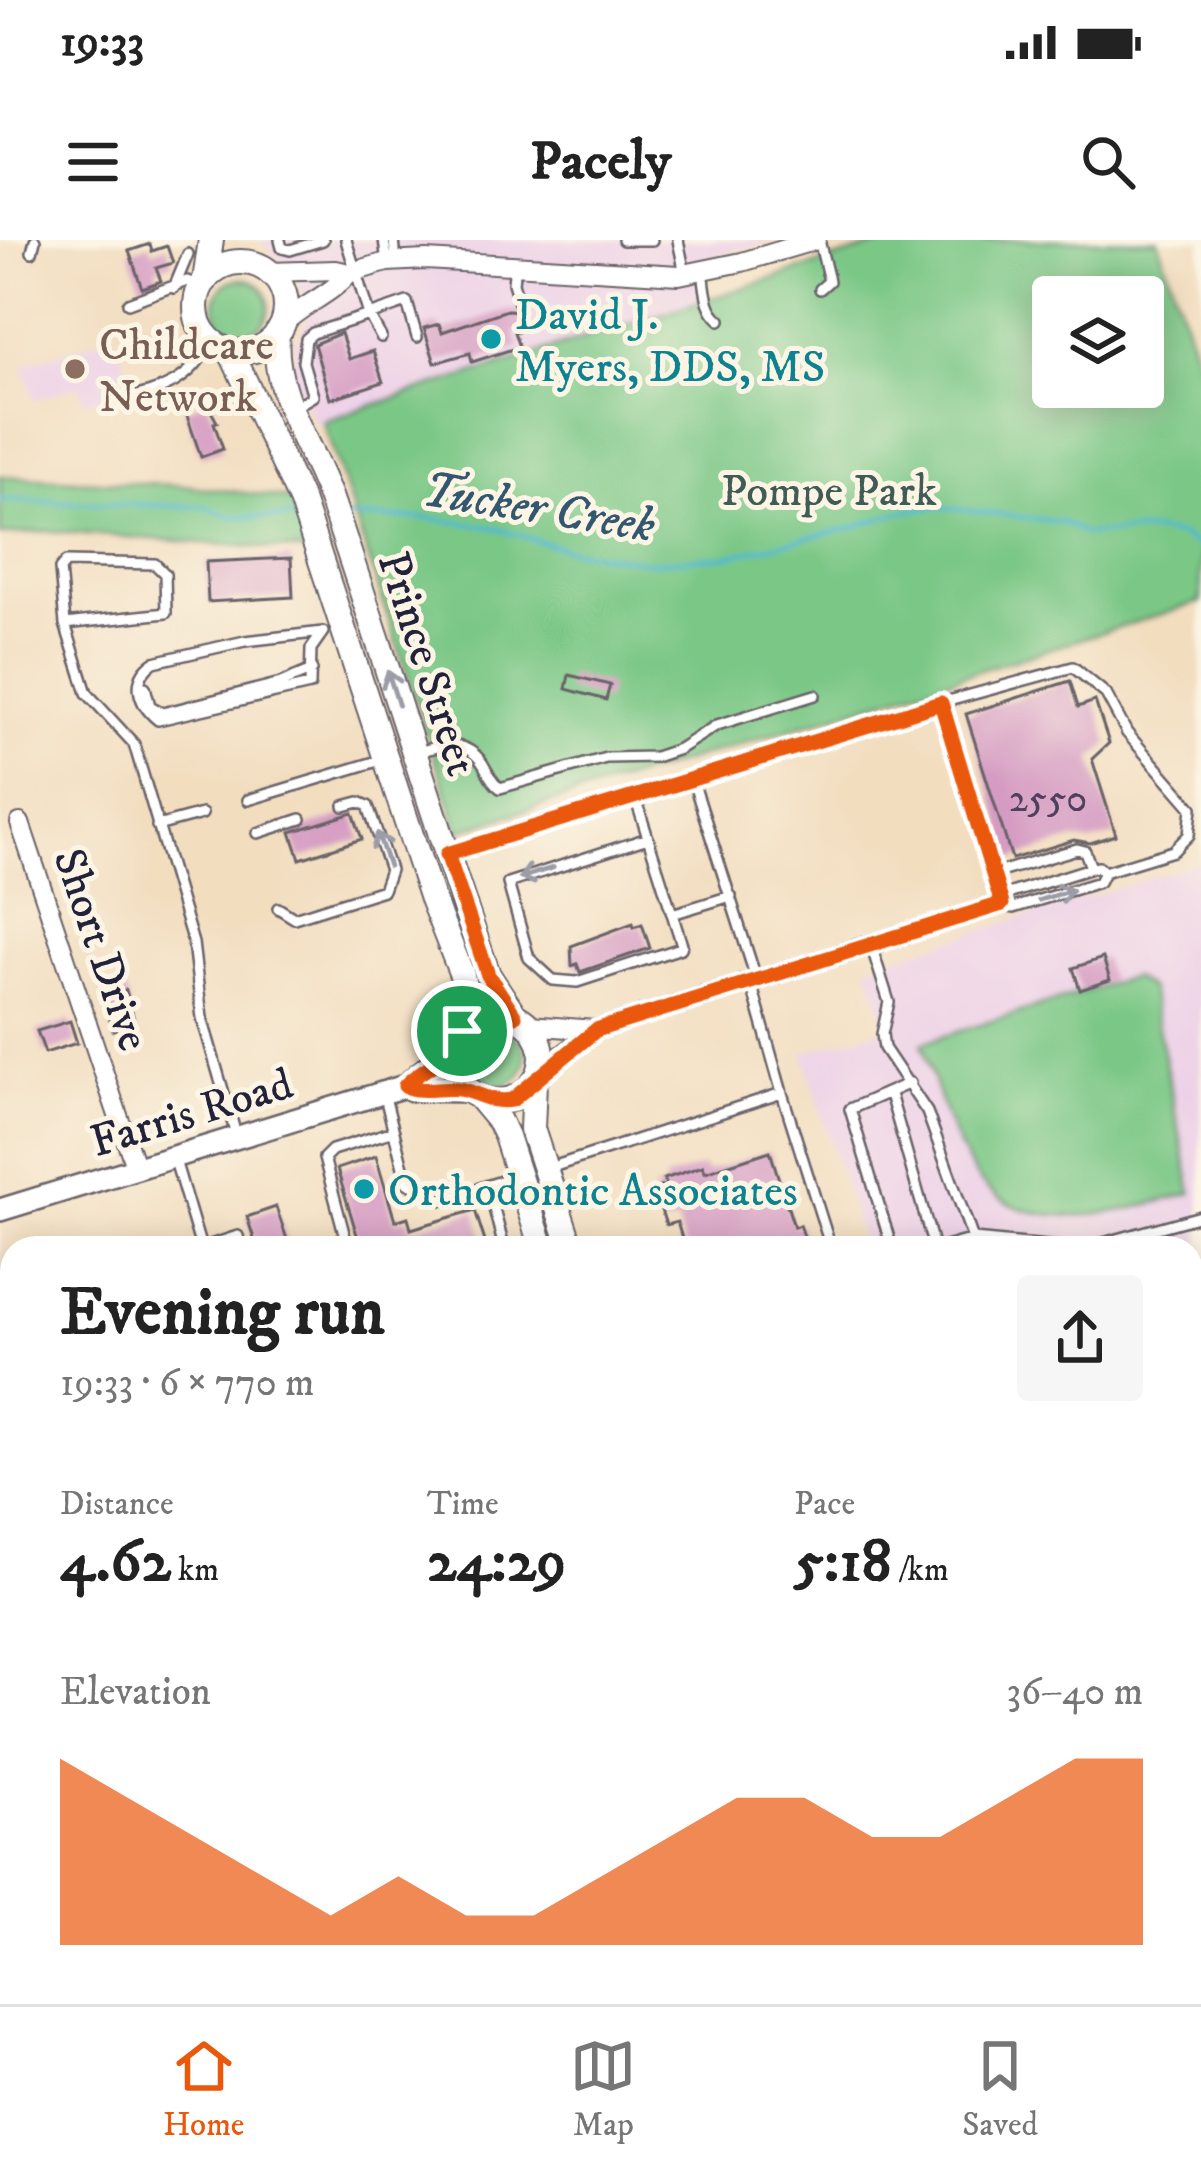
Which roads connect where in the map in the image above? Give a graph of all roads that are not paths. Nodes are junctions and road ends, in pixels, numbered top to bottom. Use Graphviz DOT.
graph roads {
  1 [pos="211,240"];
  2 [pos="242,240"];
  3 [pos="280,240"];
  4 [pos="323,240"];
  5 [pos="346,240"];
  6 [pos="384,240"];
  7 [pos="394,240"];
  8 [pos="623,240"];
  9 [pos="652,240"];
  10 [pos="677,240"];
  11 [pos="817,240"];
  12 [pos="188,254"];
  13 [pos="392,262"];
  14 [pos="515,266"];
  15 [pos="263,268"];
  16 [pos="352,272"];
  17 [pos="694,272"];
  18 [pos="203,284"];
  19 [pos="174,288"];
  20 [pos="820,289"];
  21 [pos="128,303"];
  22 [pos="519,304"];
  23 [pos="369,314"];
  24 [pos="721,320"];
  25 [pos="280,329"];
  26 [pos="381,337"];
  27 [pos="417,337"];
  28 [pos="220,344"];
  29 [pos="111,403"];
  30 [pos="291,409"];
  31 [pos="65,624"];
  32 [pos="142,670"];
  33 [pos="815,695"];
  34 [pos="941,703"];
  35 [pos="413,753"];
  36 [pos="386,758"];
  37 [pos="692,778"];
  38 [pos="635,797"];
  39 [pos="248,800"];
  40 [pos="344,806"];
  41 [pos="202,814"];
  42 [pos="302,819"];
  43 [pos="20,823"];
  44 [pos="157,826"];
  45 [pos="258,833"];
  46 [pos="648,838"];
  47 [pos="447,854"];
  48 [pos="1091,868"];
  49 [pos="1104,872"];
  50 [pos="993,874"];
  51 [pos="731,896"];
  52 [pos="1002,904"];
  53 [pos="278,908"];
  54 [pos="672,914"];
  55 [pos="871,945"];
  56 [pos="753,980"];
  57 [pos="522,1020"];
  58 [pos="596,1030"];
  59 [pos="459,1037"];
  60 [pos="537,1077"];
  61 [pos="910,1083"];
  62 [pos="394,1090"];
  63 [pos="782,1093"];
  64 [pos="474,1094"];
  65 [pos="890,1094"];
  66 [pos="394,1131"];
  67 [pos="238,1138"];
  68 [pos="174,1157"];
  69 [pos="136,1169"];
  70 [pos="531,1172"];
  71 [pos="488,1185"];
  72 [pos="0,1210"];
  73 [pos="1201,1216"];
  74 [pos="197,1236"];
  75 [pos="345,1236"];
  76 [pos="501,1236"];
  77 [pos="540,1236"];
  78 [pos="565,1236"];
  79 [pos="827,1236"];
  80 [pos="888,1236"];
  81 [pos="934,1236"];
  82 [pos="971,1236"];
  83 [pos="1128,1236"];
  1 -- 18 [label="main road"];
  2 -- 15 [label="main road"];
  3 -- 4 [label="lane"];
  5 -- 16 [label="lane"];
  6 -- 13 [label="lane"];
  7 -- 13 [label="lane"];
  8 -- 9 [label="lane"];
  10 -- 17 [label="lane"];
  11 -- 17 [label="street"];
  11 -- 20 [label="lane"];
  12 -- 19 [label="lane"];
  13 -- 14 [label="street"];
  13 -- 16 [label="street"];
  14 -- 17 [label="street"];
  14 -- 22 [label="lane"];
  15 -- 16 [label="street"];
  15 -- 18 [label="main road"];
  15 -- 25 [label="main road"];
  16 -- 23 [label="lane"];
  16 -- 25 [label="street"];
  17 -- 24 [label="lane"];
  18 -- 19 [label="lane"];
  18 -- 28 [label="main road"];
  19 -- 21 [label="lane"];
  23 -- 26 [label="lane"];
  23 -- 27 [label="lane"];
  23 -- 30 [label="lane"];
  25 -- 28 [label="main road"];
  25 -- 30 [label="main road, Prince Street"];
  28 -- 29 [label="lane"];
  28 -- 36 [label="main road, Prince Street"];
  35 -- 30 [label="main road, Prince Street, one-way"];
  31 -- 31 [label="lane"];
  31 -- 44 [label="lane"];
  32 -- 32 [label="lane"];
  33 -- 35 [label="lane"];
  34 -- 37 [label="lane"];
  34 -- 49 [label="lane"];
  34 -- 50 [label="lane"];
  35 -- 47 [label="main road, Prince Street"];
  36 -- 39 [label="lane"];
  36 -- 59 [label="main road, Prince Street"];
  37 -- 38 [label="lane"];
  37 -- 51 [label="lane"];
  38 -- 46 [label="lane"];
  38 -- 47 [label="lane"];
  53 -- 40 [label="lane, one-way"];
  41 -- 44 [label="lane"];
  42 -- 45 [label="lane"];
  43 -- 69 [label="street, Short Drive"];
  44 -- 67 [label="lane"];
  46 -- 54 [label="lane"];
  46 -- 54 [label="lane, one-way"];
  47 -- 57 [label="main road, Prince Street"];
  48 -- 49 [label="lane"];
  48 -- 50 [label="lane"];
  48 -- 52 [label="lane"];
  52 -- 49 [label="lane, one-way"];
  50 -- 52 [label="lane"];
  51 -- 54 [label="lane"];
  51 -- 56 [label="lane"];
  52 -- 55 [label="street"];
  55 -- 56 [label="street"];
  55 -- 61 [label="lane"];
  56 -- 58 [label="street"];
  56 -- 63 [label="lane"];
  57 -- 58 [label="street"];
  57 -- 59 [label="main road"];
  57 -- 60 [label="main road"];
  58 -- 60 [label="street"];
  59 -- 62 [label="street, Farris Road"];
  59 -- 64 [label="main road"];
  60 -- 64 [label="main road"];
  60 -- 70 [label="main road"];
  61 -- 65 [label="lane"];
  61 -- 82 [label="lane"];
  62 -- 64 [label="street, Farris Road"];
  62 -- 66 [label="lane"];
  62 -- 67 [label="street, Farris Road"];
  63 -- 70 [label="lane"];
  63 -- 79 [label="lane"];
  64 -- 70 [label="main road"];
  65 -- 80 [label="lane"];
  65 -- 81 [label="lane"];
  66 -- 71 [label="lane"];
  66 -- 75 [label="lane"];
  67 -- 68 [label="street, Farris Road"];
  68 -- 69 [label="street, Farris Road"];
  68 -- 74 [label="lane"];
  69 -- 72 [label="street, Farris Road"];
  70 -- 71 [label="lane"];
  70 -- 77 [label="main road"];
  70 -- 78 [label="main road"];
  71 -- 76 [label="lane"];
  73 -- 83 [label="lane"];
}
